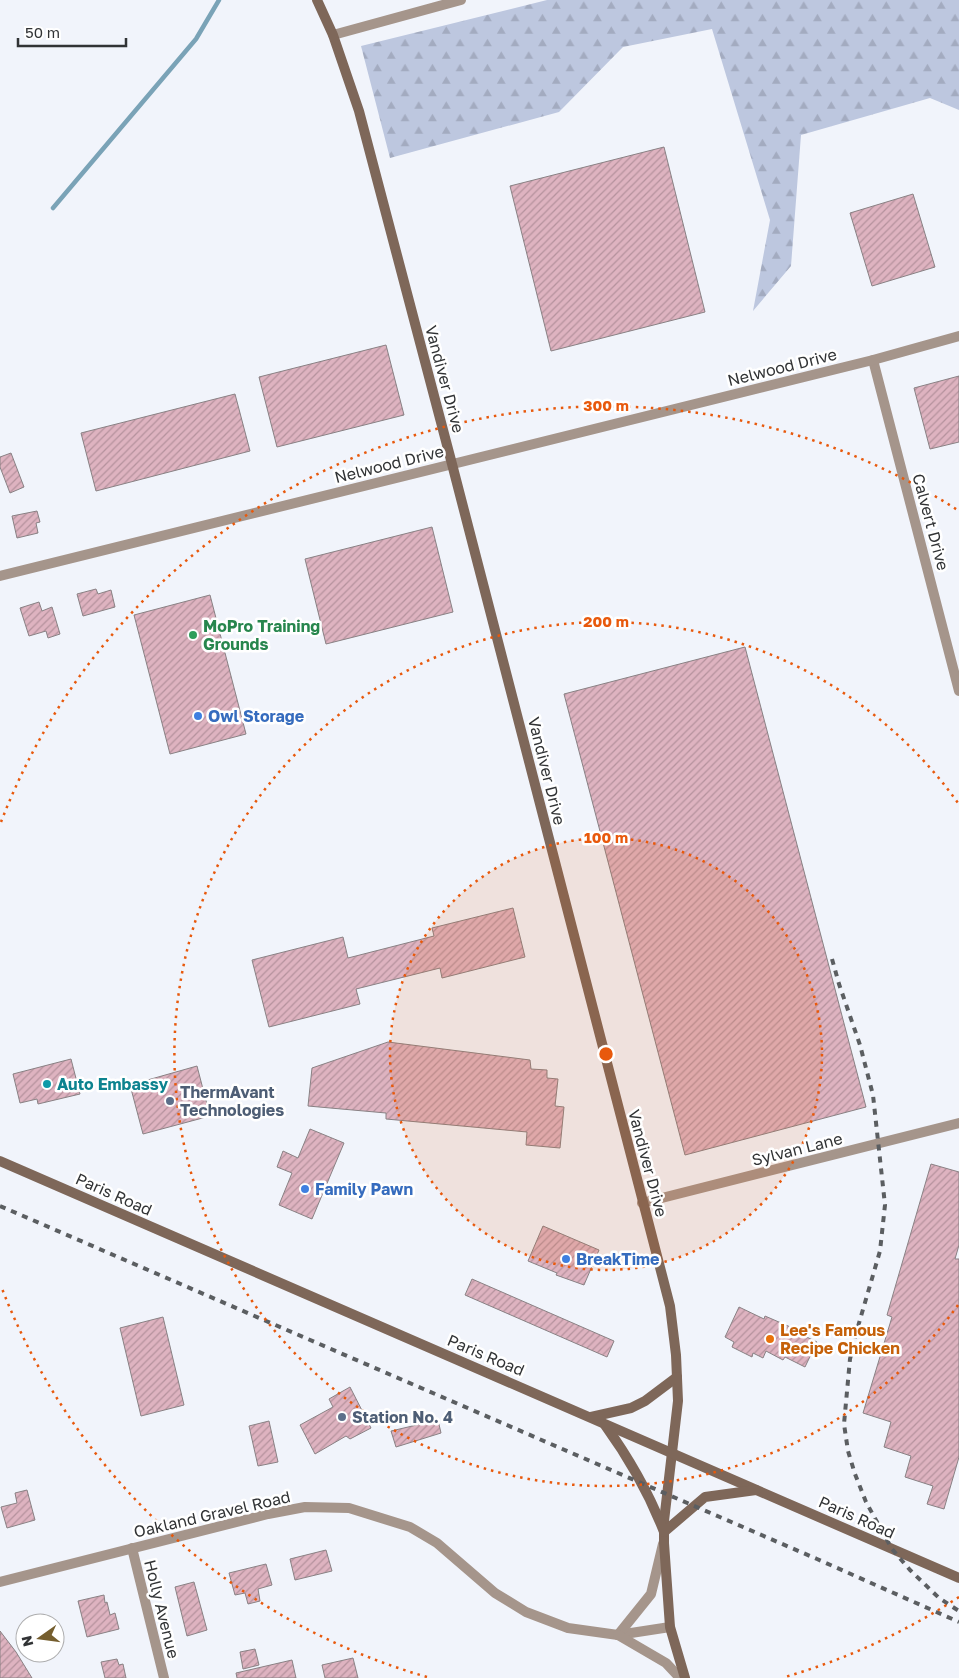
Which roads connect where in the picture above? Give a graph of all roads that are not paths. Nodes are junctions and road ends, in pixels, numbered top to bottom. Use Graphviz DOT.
graph roads {
  1 [pos="317,0"];
  2 [pos="461,0"];
  3 [pos="333,35"];
  4 [pos="959,336"];
  5 [pos="873,360"];
  6 [pos="452,464"];
  7 [pos="0,576"];
  8 [pos="959,691"];
  9 [pos="959,1123"];
  10 [pos="0,1161"];
  11 [pos="642,1203"];
  12 [pos="677,1377"];
  13 [pos="591,1417"];
  14 [pos="605,1424"];
  15 [pos="673,1453"];
  16 [pos="757,1490"];
  17 [pos="664,1537"];
  18 [pos="132,1548"];
  19 [pos="959,1578"];
  20 [pos="0,1582"];
  21 [pos="670,1627"];
  22 [pos="618,1634"];
  23 [pos="164,1678"];
  24 [pos="680,1678"];
  25 [pos="685,1678"];
  1 -- 3 [label="main road, Vandiver Drive"];
  2 -- 3 [label="street"];
  3 -- 6 [label="main road, Vandiver Drive"];
  4 -- 5 [label="street, Nelwood Drive"];
  5 -- 6 [label="street, Nelwood Drive"];
  5 -- 8 [label="street, Calvert Drive"];
  6 -- 7 [label="street, Nelwood Drive"];
  6 -- 11 [label="main road, Vandiver Drive"];
  9 -- 11 [label="street, Sylvan Lane"];
  10 -- 13 [label="main road, Paris Road"];
  11 -- 12 [label="main road, Vandiver Drive"];
  12 -- 13 [label="main road"];
  12 -- 15 [label="main road, Vandiver Drive"];
  13 -- 14 [label="main road, Paris Road"];
  14 -- 15 [label="main road, Paris Road"];
  14 -- 17 [label="main road"];
  15 -- 16 [label="main road, Paris Road"];
  15 -- 17 [label="main road, Vandiver Drive"];
  16 -- 17 [label="main road"];
  16 -- 19 [label="main road, Paris Road"];
  17 -- 21 [label="main road, Vandiver Drive"];
  17 -- 22 [label="street"];
  18 -- 20 [label="street, Oakland Gravel Road"];
  18 -- 22 [label="street, Oakland Gravel Road"];
  18 -- 23 [label="street, Holly Avenue"];
  21 -- 22 [label="street, Oakland Gravel Road"];
  21 -- 25 [label="main road, Vandiver Drive"];
  22 -- 24 [label="street"];
}
